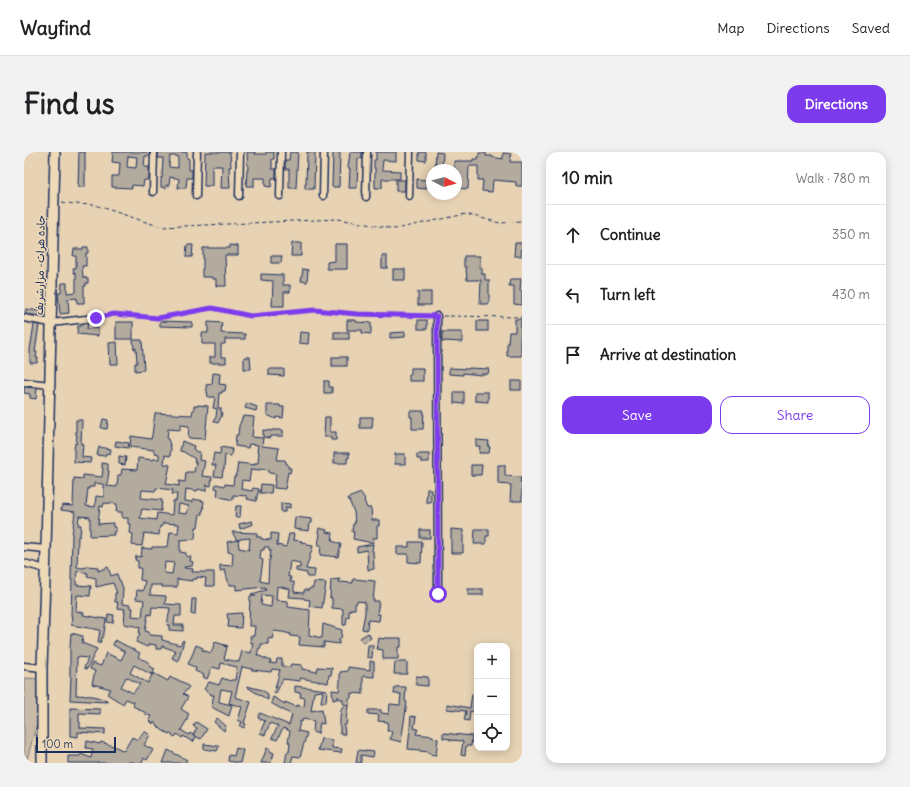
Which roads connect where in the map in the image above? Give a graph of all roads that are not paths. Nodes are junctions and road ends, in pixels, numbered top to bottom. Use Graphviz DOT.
graph roads {
  1 [pos="55,152"];
  2 [pos="154,152"];
  3 [pos="197,152"];
  4 [pos="240,152"];
  5 [pos="281,152"];
  6 [pos="324,152"];
  7 [pos="367,152"];
  8 [pos="410,152"];
  9 [pos="153,192"];
  10 [pos="196,196"];
  11 [pos="239,196"];
  12 [pos="280,196"];
  13 [pos="323,196"];
  14 [pos="409,196"];
  15 [pos="366,197"];
  16 [pos="437,316"];
  17 [pos="24,318"];
  18 [pos="96,318"];
  19 [pos="51,323"];
  20 [pos="24,382"];
  21 [pos="50,385"];
  22 [pos="24,547"];
  23 [pos="46,549"];
  24 [pos="24,563"];
  25 [pos="45,569"];
  26 [pos="438,594"];
  27 [pos="24,666"];
  28 [pos="42,668"];
  29 [pos="42,763"];
  1 -- 19 [label="highway, جاده هرات- مزارشریف"];
  2 -- 9 [label="street"];
  3 -- 10 [label="street"];
  4 -- 11 [label="street"];
  5 -- 12 [label="street"];
  6 -- 13 [label="street"];
  7 -- 15 [label="street"];
  8 -- 14 [label="street"];
  16 -- 26 [label="street"];
  17 -- 19 [label="street"];
  18 -- 19 [label="street"];
  19 -- 21 [label="highway, جاده هرات- مزارشریف"];
  20 -- 21 [label="street"];
  21 -- 23 [label="highway, جاده هرات- مزارشریف"];
  22 -- 23 [label="street"];
  23 -- 25 [label="highway, جاده هرات- مزارشریف"];
  24 -- 25 [label="street"];
  25 -- 28 [label="highway, جاده هرات- مزارشریف"];
  27 -- 28 [label="street"];
  28 -- 29 [label="highway, جاده هرات- مزارشریف"];
}
